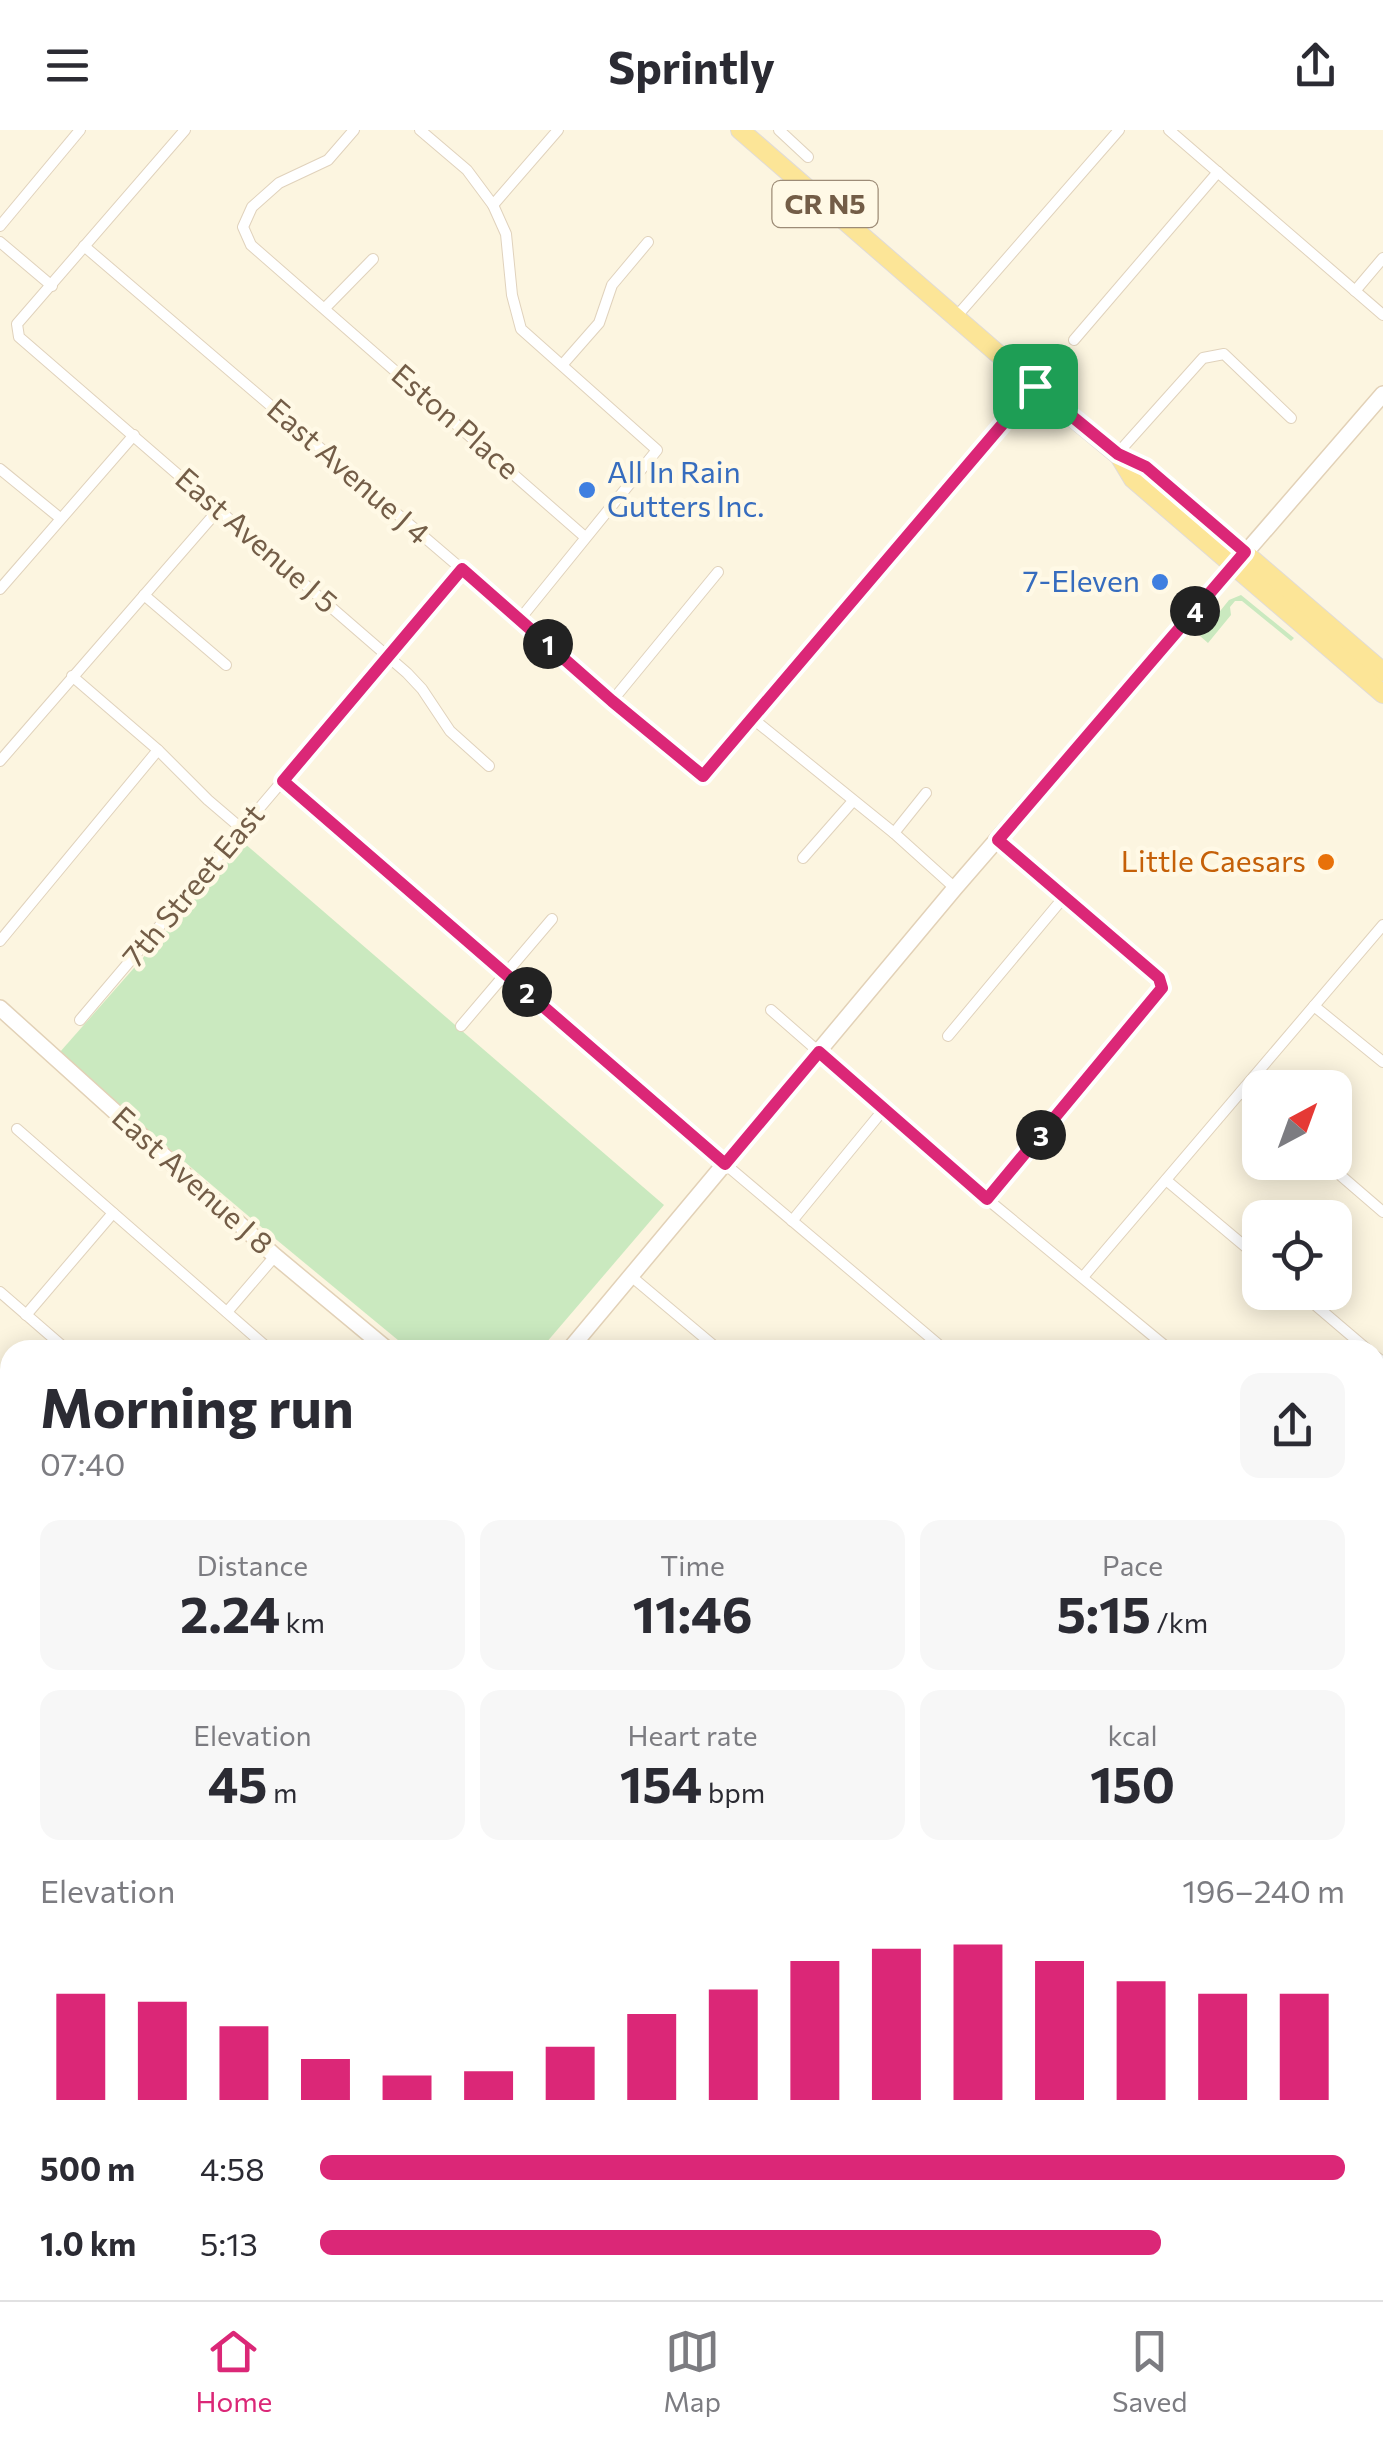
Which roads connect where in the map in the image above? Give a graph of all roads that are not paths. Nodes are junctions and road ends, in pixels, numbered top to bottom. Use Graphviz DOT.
graph roads {
  1 [pos="80,130"];
  2 [pos="185,130"];
  3 [pos="354,130"];
  4 [pos="420,130"];
  5 [pos="558,130"];
  6 [pos="740,130"];
  7 [pos="779,130"];
  8 [pos="1119,130"];
  9 [pos="1169,130"];
  10 [pos="808,157"];
  11 [pos="1218,172"];
  12 [pos="493,206"];
  13 [pos="0,226"];
  14 [pos="0,242"];
  15 [pos="648,242"];
  16 [pos="84,246"];
  17 [pos="1383,258"];
  18 [pos="374,259"];
  19 [pos="52,286"];
  20 [pos="1355,290"];
  21 [pos="325,308"];
  22 [pos="1383,315"];
  23 [pos="956,317"];
  24 [pos="1074,340"];
  25 [pos="562,364"];
  26 [pos="1035,386"];
  27 [pos="1383,394"];
  28 [pos="1291,418"];
  29 [pos="134,436"];
  30 [pos="1118,454"];
  31 [pos="0,469"];
  32 [pos="219,509"];
  33 [pos="60,518"];
  34 [pos="585,536"];
  35 [pos="1240,559"];
  36 [pos="462,569"];
  37 [pos="718,572"];
  38 [pos="0,589"];
  39 [pos="144,595"];
  40 [pos="520,619"];
  41 [pos="1336,655"];
  42 [pos="388,657"];
  43 [pos="226,666"];
  44 [pos="1383,672"];
  45 [pos="72,676"];
  46 [pos="1383,682"];
  47 [pos="1383,694"];
  48 [pos="612,701"];
  49 [pos="752,718"];
  50 [pos="158,750"];
  51 [pos="0,761"];
  52 [pos="489,766"];
  53 [pos="283,781"];
  54 [pos="926,793"];
  55 [pos="853,801"];
  56 [pos="242,829"];
  57 [pos="894,833"];
  58 [pos="998,840"];
  59 [pos="803,858"];
  60 [pos="955,888"];
  61 [pos="1064,896"];
  62 [pos="552,918"];
  63 [pos="1383,926"];
  64 [pos="0,941"];
  65 [pos="506,973"];
  66 [pos="1314,1006"];
  67 [pos="0,1008"];
  68 [pos="770,1010"];
  69 [pos="80,1020"];
  70 [pos="461,1026"];
  71 [pos="948,1036"];
  72 [pos="819,1052"];
  73 [pos="1383,1062"];
  74 [pos="1241,1092"];
  75 [pos="884,1109"];
  76 [pos="17,1129"];
  77 [pos="725,1164"];
  78 [pos="1166,1180"];
  79 [pos="1345,1180"];
  80 [pos="987,1199"];
  81 [pos="1383,1212"];
  82 [pos="113,1213"];
  83 [pos="792,1221"];
  84 [pos="1242,1244"];
  85 [pos="275,1256"];
  86 [pos="632,1277"];
  87 [pos="1084,1277"];
  88 [pos="0,1292"];
  89 [pos="1321,1310"];
  90 [pos="227,1312"];
  91 [pos="26,1315"];
  92 [pos="55,1340"];
  93 [pos="259,1340"];
  94 [pos="376,1340"];
  95 [pos="578,1340"];
  96 [pos="707,1340"];
  97 [pos="933,1340"];
  98 [pos="1158,1340"];
  99 [pos="1356,1340"];
  1 -- 13 [label="street"];
  2 -- 16 [label="street"];
  3 -- 21 [label="street, Eston Place"];
  4 -- 12 [label="street"];
  5 -- 12 [label="street"];
  6 -- 23 [label="main road, CR N5"];
  7 -- 10 [label="street"];
  8 -- 23 [label="street"];
  9 -- 11 [label="street"];
  11 -- 20 [label="street"];
  11 -- 24 [label="street"];
  12 -- 25 [label="street"];
  14 -- 19 [label="street"];
  15 -- 25 [label="street"];
  16 -- 19 [label="street"];
  16 -- 36 [label="street, East Avenue J 4"];
  17 -- 20 [label="street"];
  18 -- 21 [label="street"];
  19 -- 29 [label="street, East Avenue J 5"];
  20 -- 22 [label="street"];
  21 -- 34 [label="street, Eston Place"];
  23 -- 26 [label="main road, CR N5"];
  25 -- 34 [label="street"];
  26 -- 30 [label="main road, CR N5"];
  26 -- 49 [label="street"];
  27 -- 35 [label="main road"];
  28 -- 30 [label="street"];
  29 -- 32 [label="street, East Avenue J 5"];
  29 -- 33 [label="street"];
  30 -- 35 [label="main road, CR N5"];
  31 -- 33 [label="street"];
  32 -- 39 [label="street"];
  32 -- 42 [label="street, East Avenue J 5"];
  33 -- 38 [label="street"];
  34 -- 40 [label="street"];
  35 -- 41 [label="main road, CR N5"];
  35 -- 44 [label="main road, CR N5"];
  35 -- 58 [label="main road"];
  36 -- 40 [label="street, East Avenue J 4"];
  36 -- 42 [label="street, 7th Street East"];
  37 -- 48 [label="street"];
  39 -- 43 [label="street"];
  39 -- 45 [label="street"];
  40 -- 48 [label="street, East Avenue J 4"];
  41 -- 46 [label="main road"];
  41 -- 47 [label="main road, CR N5"];
  42 -- 52 [label="street, East Avenue J 5"];
  42 -- 53 [label="street, 7th Street East"];
  45 -- 50 [label="street"];
  45 -- 51 [label="street"];
  48 -- 49 [label="street, East Avenue J 4"];
  49 -- 55 [label="street"];
  50 -- 56 [label="street"];
  50 -- 64 [label="street"];
  53 -- 56 [label="street, 7th Street East"];
  53 -- 65 [label="street"];
  54 -- 57 [label="street"];
  55 -- 57 [label="street"];
  55 -- 59 [label="street"];
  56 -- 69 [label="street, 7th Street East"];
  57 -- 60 [label="street"];
  58 -- 60 [label="main road"];
  58 -- 61 [label="street"];
  60 -- 72 [label="main road"];
  61 -- 71 [label="street"];
  61 -- 80 [label="street"];
  62 -- 65 [label="street"];
  63 -- 66 [label="street"];
  65 -- 70 [label="street"];
  65 -- 77 [label="street"];
  66 -- 73 [label="street"];
  66 -- 74 [label="street"];
  67 -- 85 [label="main road, East Avenue J 8"];
  68 -- 72 [label="street"];
  72 -- 75 [label="street"];
  72 -- 77 [label="main road"];
  74 -- 78 [label="street"];
  75 -- 80 [label="street"];
  75 -- 83 [label="street"];
  76 -- 82 [label="street"];
  77 -- 83 [label="street"];
  77 -- 86 [label="main road"];
  78 -- 84 [label="street"];
  78 -- 87 [label="street"];
  79 -- 81 [label="street"];
  80 -- 87 [label="street"];
  82 -- 90 [label="street"];
  82 -- 91 [label="street"];
  83 -- 97 [label="street"];
  85 -- 90 [label="street"];
  85 -- 94 [label="main road, East Avenue J 8"];
  86 -- 95 [label="main road"];
  86 -- 96 [label="street"];
  87 -- 98 [label="street"];
  88 -- 91 [label="street"];
  89 -- 99 [label="street"];
  90 -- 93 [label="street"];
  91 -- 92 [label="street"];
}
